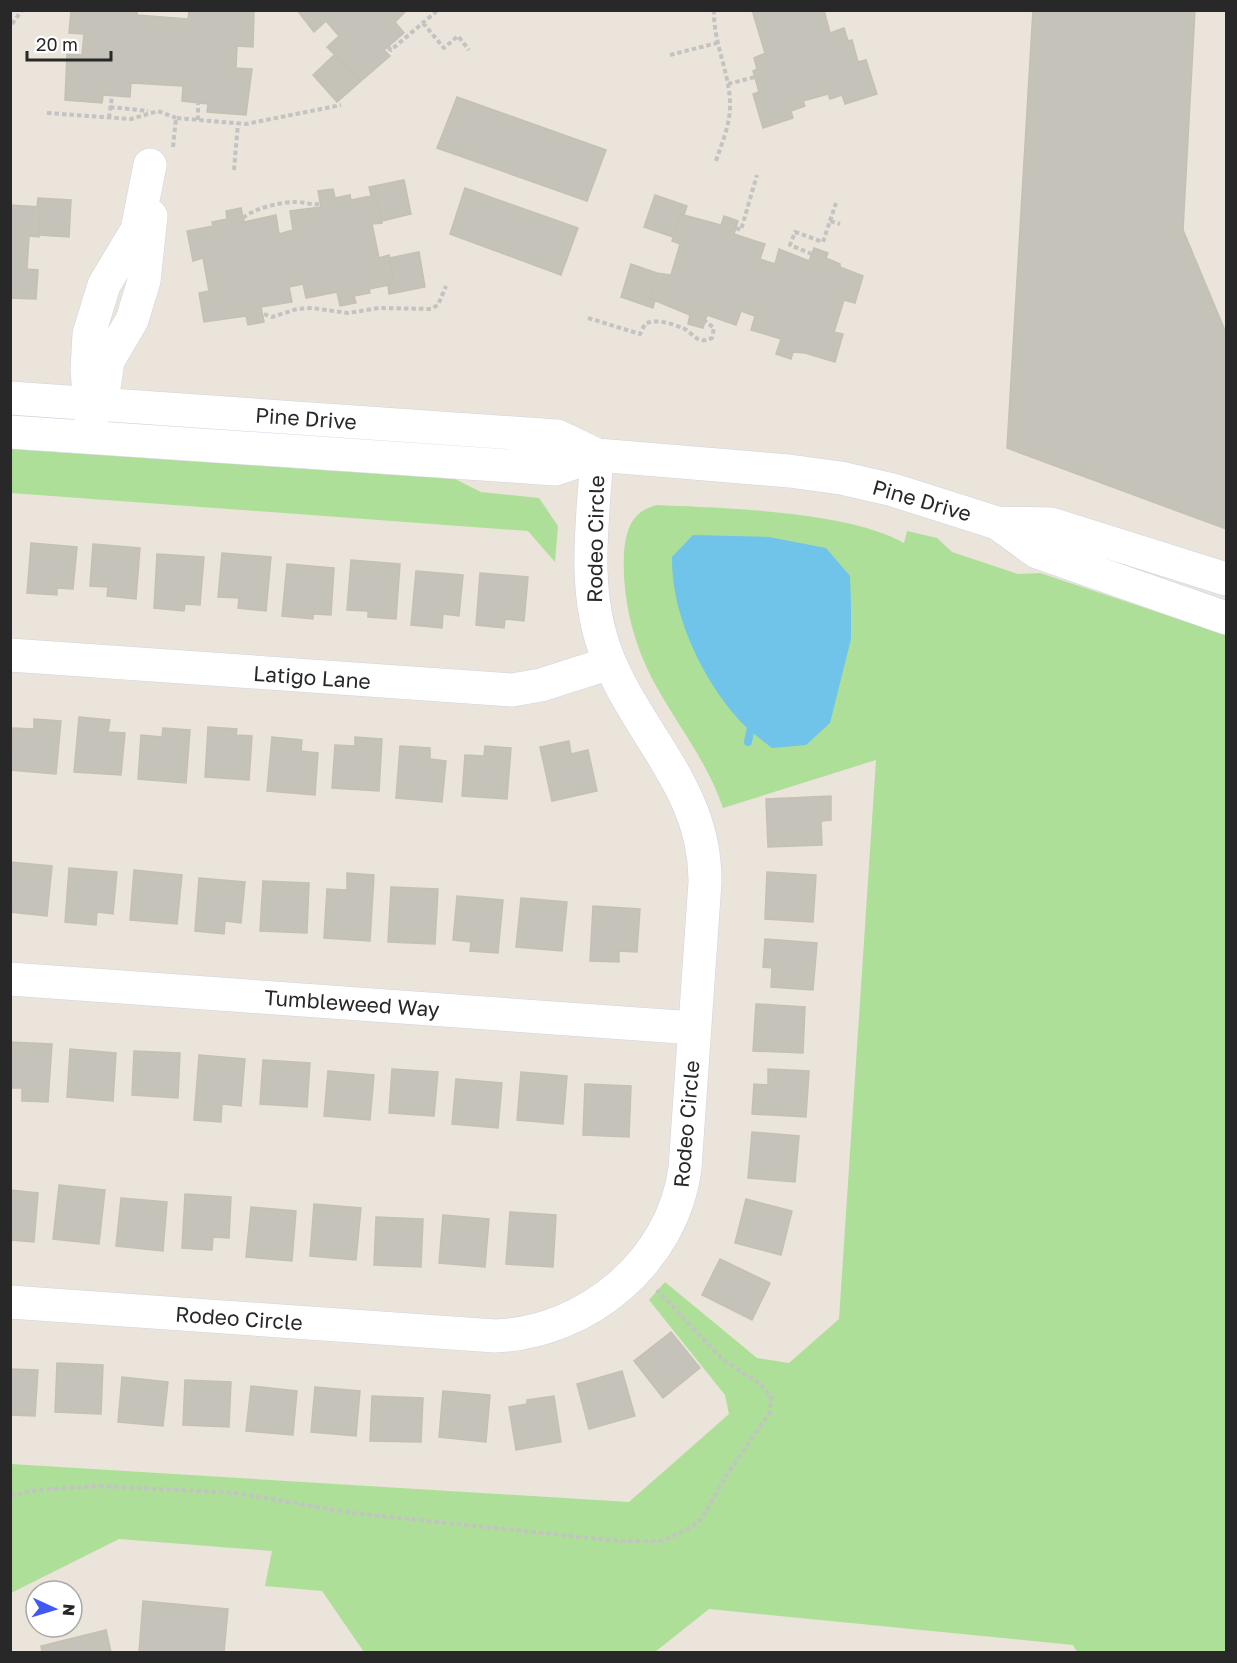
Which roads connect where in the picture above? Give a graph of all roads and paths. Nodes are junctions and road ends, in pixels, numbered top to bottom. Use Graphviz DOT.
graph roads {
  1 [pos="22,10"];
  2 [pos="438,10"];
  3 [pos="714,10"];
  4 [pos="423,23"];
  5 [pos="12,24"];
  6 [pos="717,43"];
  7 [pos="388,47"];
  8 [pos="469,50"];
  9 [pos="670,55"];
  10 [pos="755,77"];
  11 [pos="728,84"];
  12 [pos="112,96"];
  13 [pos="198,102"];
  14 [pos="341,105"];
  15 [pos="110,107"];
  16 [pos="149,112"];
  17 [pos="47,113"];
  18 [pos="109,118"];
  19 [pos="176,118"];
  20 [pos="198,120"];
  21 [pos="238,123"];
  22 [pos="172,157"];
  23 [pos="716,161"];
  24 [pos="234,170"];
  25 [pos="757,176"];
  26 [pos="836,203"];
  27 [pos="320,204"];
  28 [pos="243,218"];
  29 [pos="830,221"];
  30 [pos="840,224"];
  31 [pos="736,228"];
  32 [pos="812,254"];
  33 [pos="446,286"];
  34 [pos="264,314"];
  35 [pos="588,318"];
  36 [pos="705,321"];
  37 [pos="10,398"];
  38 [pos="95,404"];
  39 [pos="10,432"];
  40 [pos="93,438"];
  41 [pos="597,455"];
  42 [pos="997,523"];
  43 [pos="1227,579"];
  44 [pos="1227,618"];
  45 [pos="10,655"];
  46 [pos="610,663"];
  47 [pos="10,979"];
  48 [pos="694,1028"];
  49 [pos="655,1288"];
  50 [pos="10,1302"];
  51 [pos="10,1496"];
  1 -- 5 [label="path"];
  2 -- 4 [label="path"];
  3 -- 6 [label="path"];
  4 -- 7 [label="path"];
  4 -- 8 [label="path"];
  6 -- 9 [label="path"];
  6 -- 11 [label="path"];
  10 -- 11 [label="path"];
  11 -- 23 [label="path"];
  12 -- 15 [label="path"];
  13 -- 20 [label="path"];
  14 -- 21 [label="path"];
  15 -- 16 [label="path"];
  15 -- 18 [label="path"];
  16 -- 18 [label="path"];
  16 -- 19 [label="path"];
  17 -- 18 [label="path"];
  19 -- 20 [label="path"];
  19 -- 22 [label="path"];
  20 -- 21 [label="path"];
  21 -- 24 [label="path"];
  25 -- 31 [label="path"];
  26 -- 29 [label="path"];
  27 -- 28 [label="path"];
  29 -- 30 [label="path"];
  29 -- 32 [label="path"];
  33 -- 34 [label="path"];
  35 -- 36 [label="path"];
  37 -- 38 [label="street, Pine Drive"];
  38 -- 38 [label="street"];
  38 -- 40 [label="street"];
  38 -- 41 [label="street, Pine Drive"];
  39 -- 40 [label="street, Pine Drive"];
  40 -- 41 [label="street, Pine Drive"];
  41 -- 42 [label="street, Pine Drive"];
  41 -- 46 [label="street, Rodeo Circle"];
  42 -- 43 [label="street"];
  42 -- 44 [label="street, Pine Drive"];
  45 -- 46 [label="street, Latigo Lane"];
  46 -- 48 [label="street, Rodeo Circle"];
  47 -- 48 [label="street, Tumbleweed Way"];
  48 -- 50 [label="street, Rodeo Circle"];
  49 -- 51 [label="path"];
}
